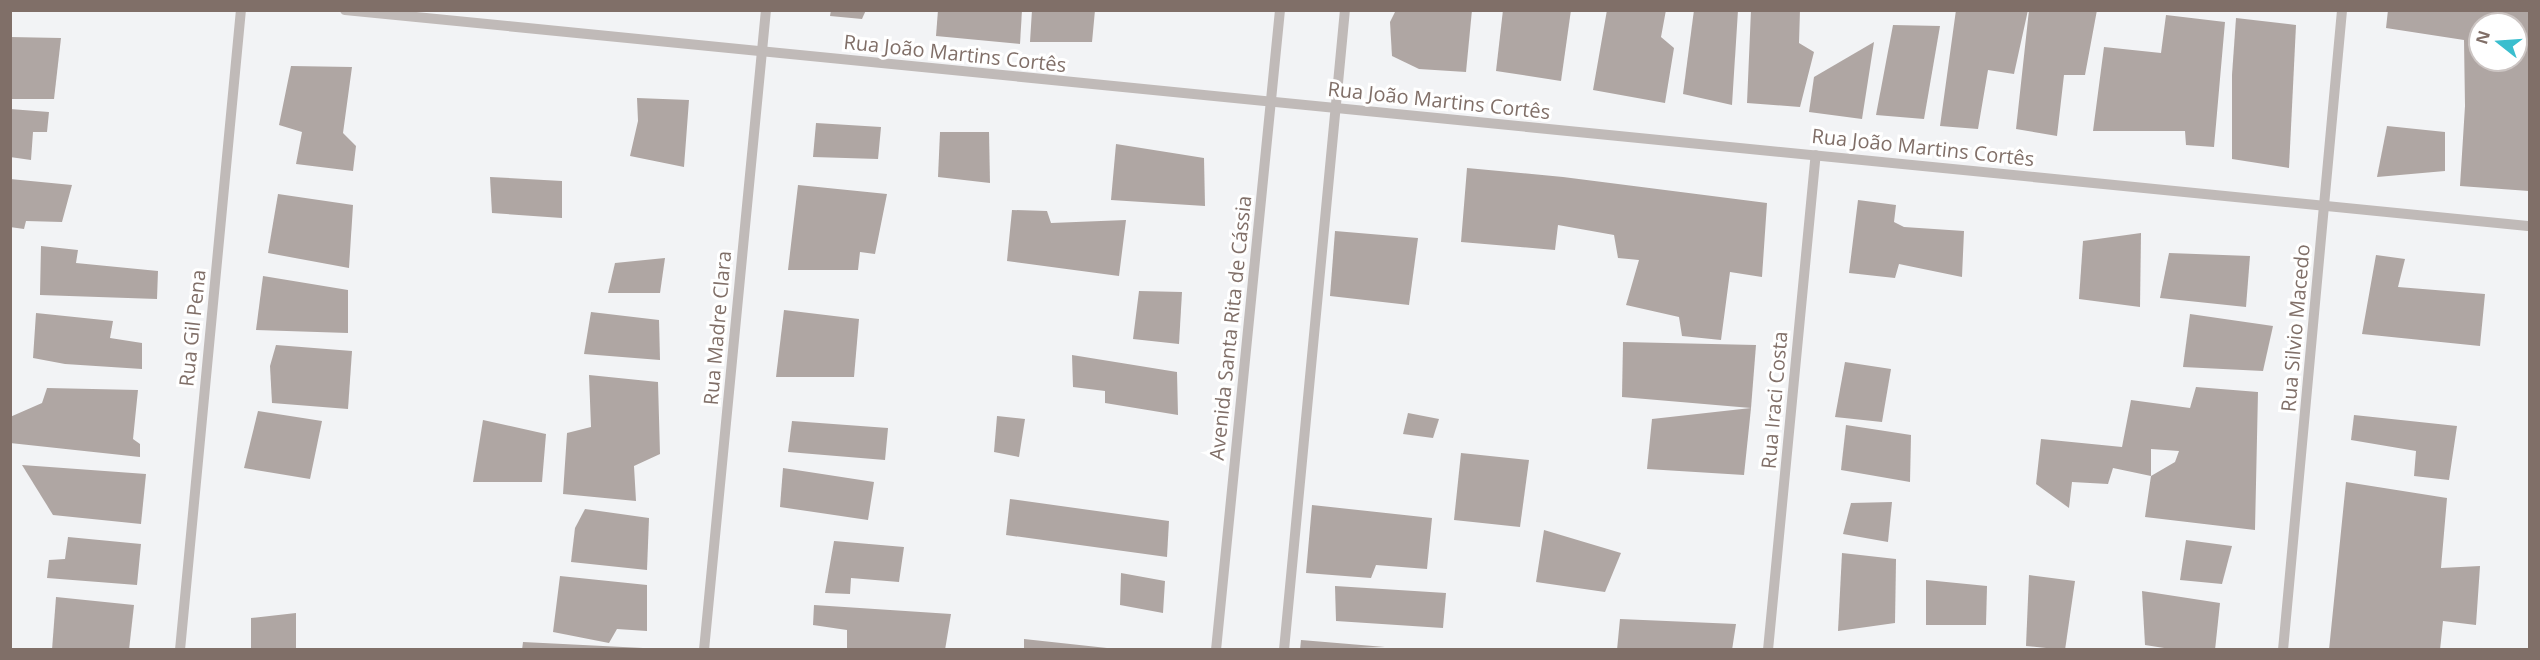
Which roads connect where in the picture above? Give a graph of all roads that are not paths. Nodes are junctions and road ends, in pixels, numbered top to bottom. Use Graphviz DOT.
graph roads {
  1 [pos="242,10"];
  2 [pos="345,10"];
  3 [pos="766,10"];
  4 [pos="1280,10"];
  5 [pos="1345,10"];
  6 [pos="2342,10"];
  7 [pos="761,52"];
  8 [pos="1271,102"];
  9 [pos="1337,108"];
  10 [pos="1816,155"];
  11 [pos="2325,205"];
  12 [pos="2529,226"];
  13 [pos="180,650"];
  14 [pos="704,650"];
  15 [pos="1216,650"];
  16 [pos="1284,650"];
  17 [pos="1768,650"];
  18 [pos="2283,650"];
  1 -- 13 [label="street, Rua Gil Pena"];
  2 -- 7 [label="street, Rua João Martins Cortês"];
  3 -- 7 [label="street, Rua Madre Clara"];
  4 -- 8 [label="street, Avenida Santa Rita de Cássia"];
  5 -- 9 [label="street"];
  6 -- 11 [label="street, Rua Silvio Macedo"];
  7 -- 8 [label="street, Rua João Martins Cortês"];
  7 -- 14 [label="street, Rua Madre Clara"];
  8 -- 9 [label="street, Rua João Martins Cortês"];
  8 -- 15 [label="street, Avenida Santa Rita de Cássia"];
  9 -- 10 [label="street, Rua João Martins Cortês"];
  9 -- 16 [label="street"];
  10 -- 11 [label="street, Rua João Martins Cortês"];
  10 -- 17 [label="street, Rua Iraci Costa"];
  11 -- 12 [label="street, Rua João Martins Cortês"];
  11 -- 18 [label="street, Rua Silvio Macedo"];
}
